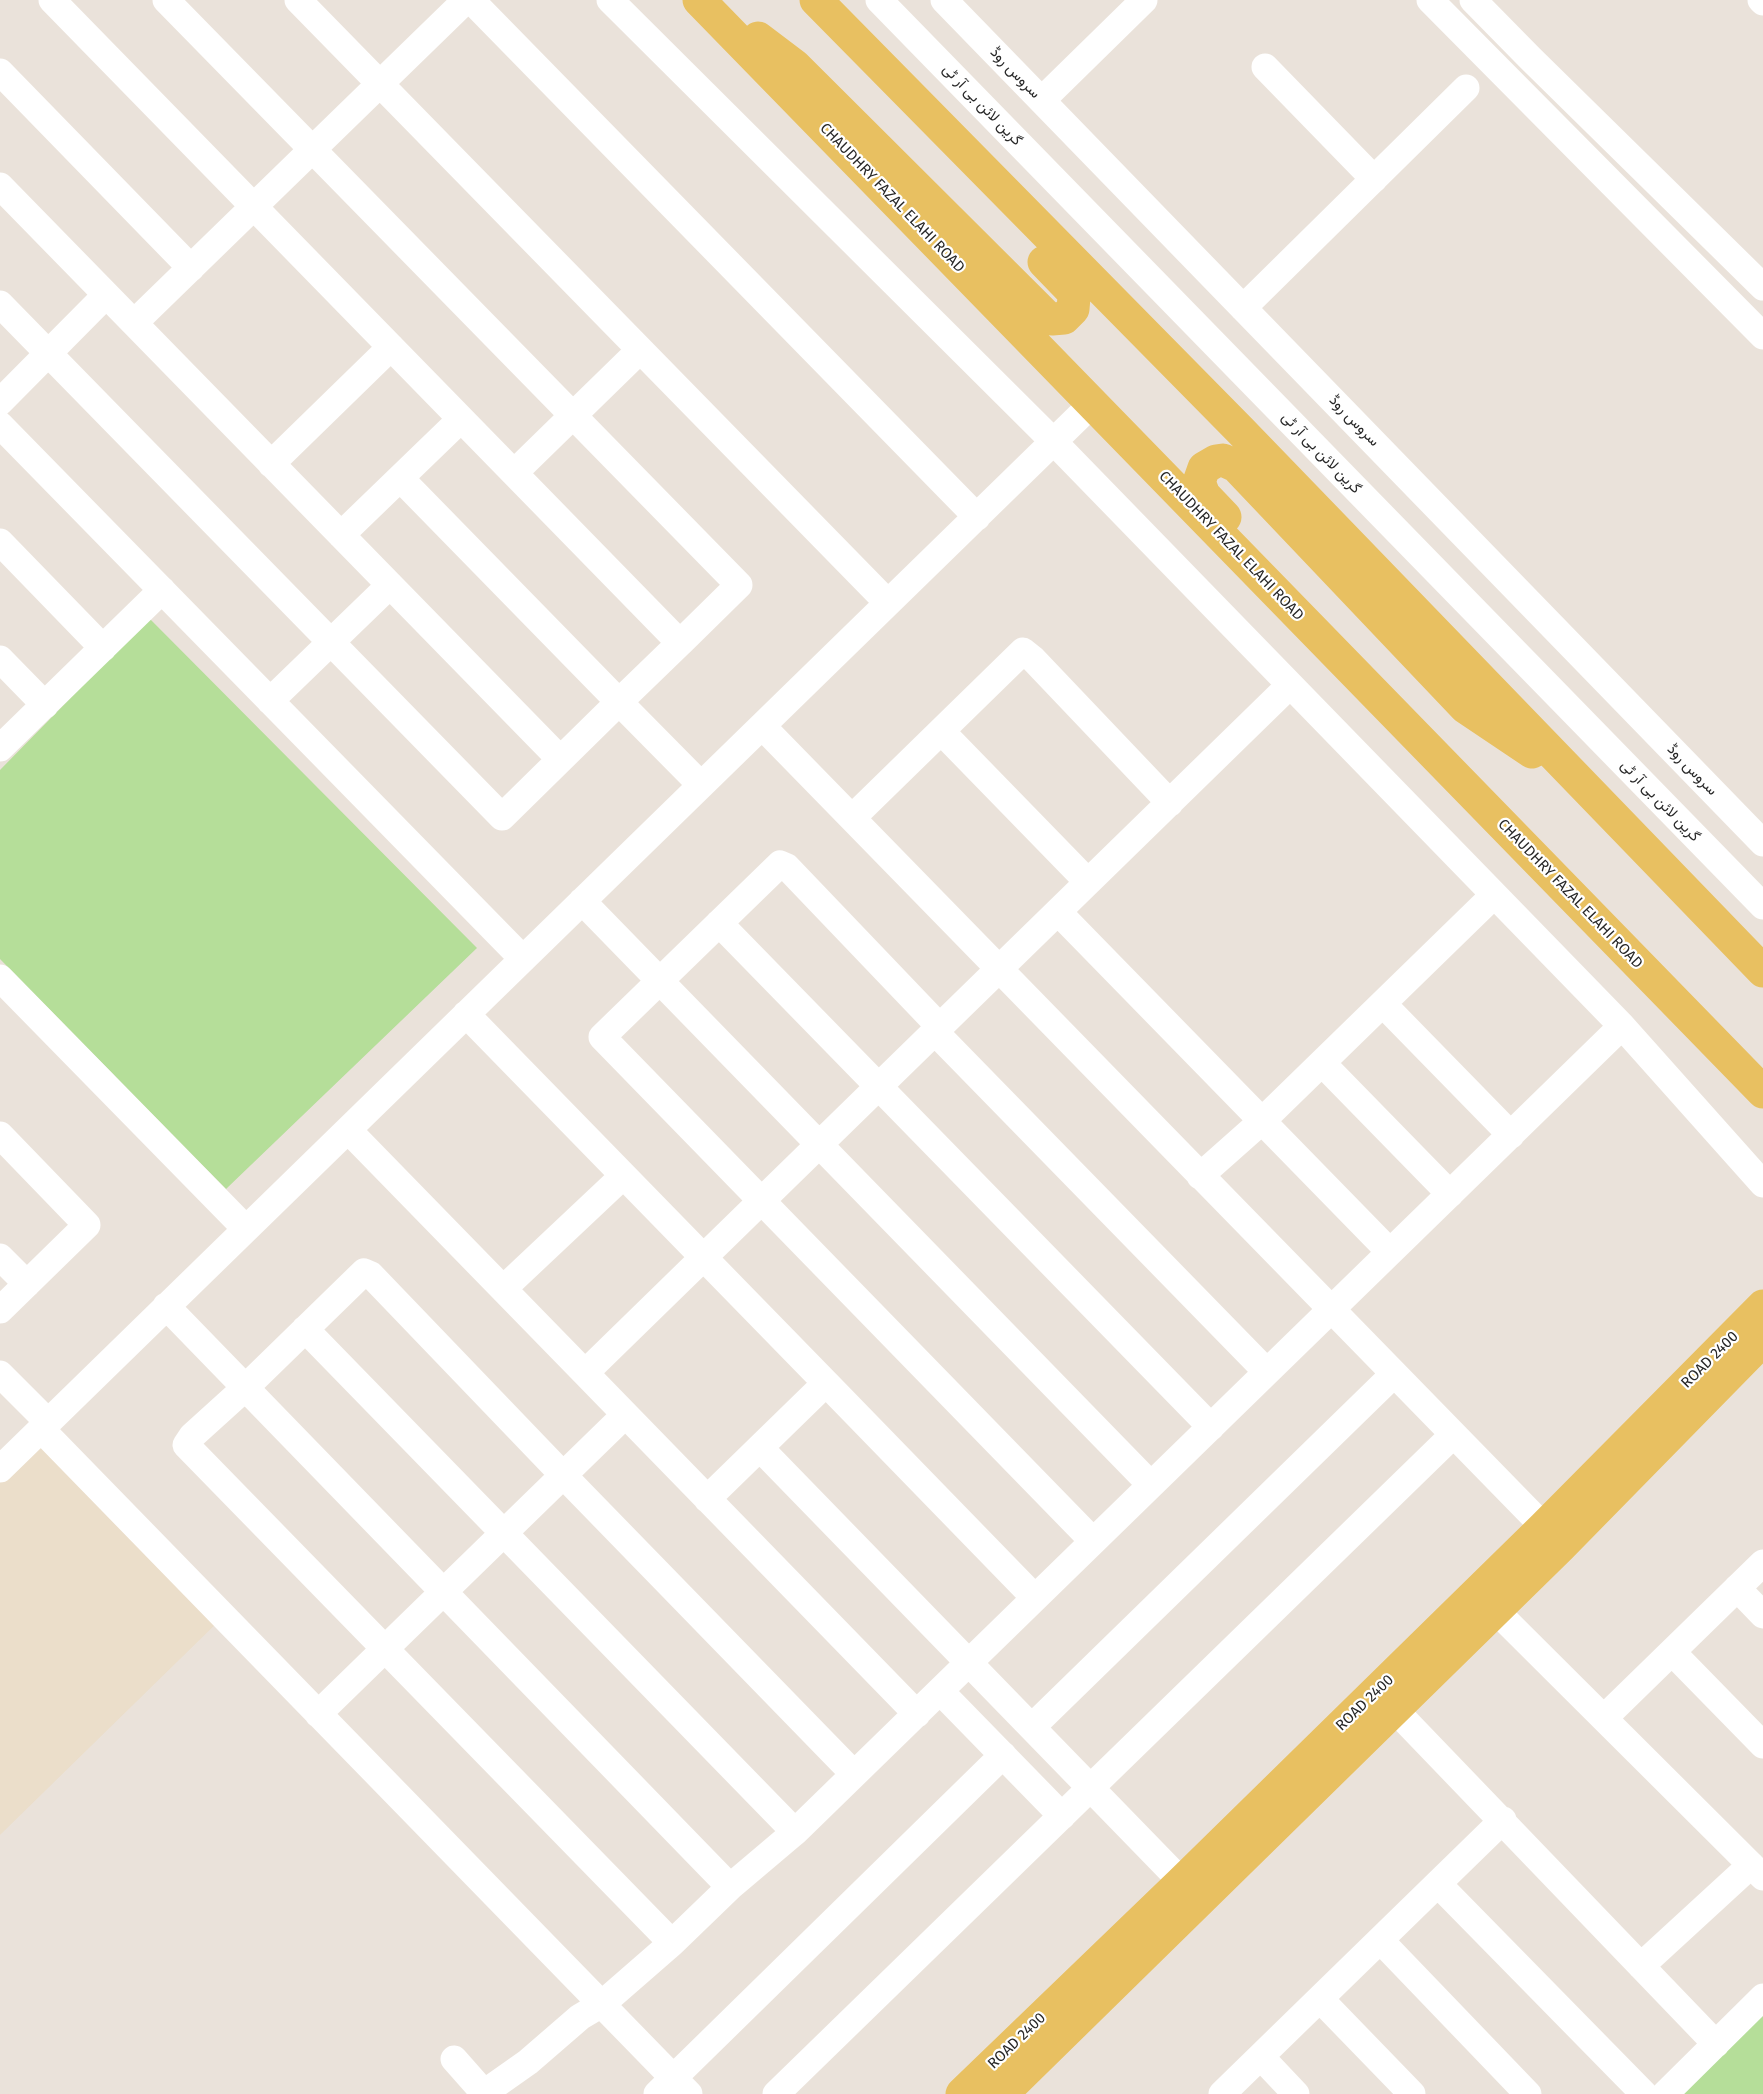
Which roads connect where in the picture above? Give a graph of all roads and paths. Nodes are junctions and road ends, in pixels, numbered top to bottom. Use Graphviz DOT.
graph roads {
  1 [pos="52,0"];
  2 [pos="166,0"];
  3 [pos="298,0"];
  4 [pos="466,0"];
  5 [pos="471,0"];
  6 [pos="610,0"];
  7 [pos="699,0"];
  8 [pos="705,0"];
  9 [pos="800,0"];
  10 [pos="816,0"];
  11 [pos="879,0"];
  12 [pos="944,0"];
  13 [pos="1144,0"];
  14 [pos="1430,0"];
  15 [pos="1473,0"];
  16 [pos="1265,67"];
  17 [pos="0,72"];
  18 [pos="380,84"];
  19 [pos="1466,88"];
  20 [pos="1042,100"];
  21 [pos="313,149"];
  22 [pos="1374,179"];
  23 [pos="0,186"];
  24 [pos="254,207"];
  25 [pos="191,268"];
  26 [pos="1763,287"];
  27 [pos="106,295"];
  28 [pos="0,303"];
  29 [pos="1243,308"];
  30 [pos="134,323"];
  31 [pos="1763,336"];
  32 [pos="391,347"];
  33 [pos="640,350"];
  34 [pos="48,352"];
  35 [pos="0,402"];
  36 [pos="1092,404"];
  37 [pos="573,415"];
  38 [pos="461,419"];
  39 [pos="0,425"];
  40 [pos="1054,442"];
  41 [pos="271,464"];
  42 [pos="514,473"];
  43 [pos="400,478"];
  44 [pos="977,517"];
  45 [pos="341,535"];
  46 [pos="0,542"];
  47 [pos="390,585"];
  48 [pos="162,590"];
  49 [pos="888,603"];
  50 [pos="330,642"];
  51 [pos="680,643"];
  52 [pos="103,648"];
  53 [pos="0,659"];
  54 [pos="1290,685"];
  55 [pos="270,701"];
  56 [pos="619,702"];
  57 [pos="45,705"];
  58 [pos="762,726"];
  59 [pos="941,731"];
  60 [pos="0,748"];
  61 [pos="560,759"];
  62 [pos="701,785"];
  63 [pos="1463,785"];
  64 [pos="1586,788"];
  65 [pos="1170,803"];
  66 [pos="852,818"];
  67 [pos="1761,838"];
  68 [pos="1088,882"];
  69 [pos="1494,895"];
  70 [pos="582,901"];
  71 [pos="1763,906"];
  72 [pos="1058,912"];
  73 [pos="719,923"];
  74 [pos="523,959"];
  75 [pos="999,969"];
  76 [pos="1763,971"];
  77 [pos="0,978"];
  78 [pos="660,981"];
  79 [pos="1383,1004"];
  80 [pos="466,1014"];
  81 [pos="1622,1026"];
  82 [pos="937,1030"];
  83 [pos="1322,1063"];
  84 [pos="879,1087"];
  85 [pos="1763,1092"];
  86 [pos="1262,1121"];
  87 [pos="348,1130"];
  88 [pos="0,1135"];
  89 [pos="1511,1135"];
  90 [pos="819,1144"];
  91 [pos="623,1176"];
  92 [pos="1200,1176"];
  93 [pos="1763,1184"];
  94 [pos="1450,1194"];
  95 [pos="761,1201"];
  96 [pos="246,1229"];
  97 [pos="1390,1252"];
  98 [pos="0,1257"];
  99 [pos="703,1258"];
  100 [pos="27,1284"];
  101 [pos="503,1290"];
  102 [pos="166,1306"];
  103 [pos="1763,1306"];
  104 [pos="0,1310"];
  105 [pos="1331,1310"];
  106 [pos="305,1329"];
  107 [pos="1763,1340"];
  108 [pos="1267,1372"];
  109 [pos="585,1373"];
  110 [pos="0,1374"];
  111 [pos="1394,1374"];
  112 [pos="826,1383"];
  113 [pos="245,1388"];
  114 [pos="625,1415"];
  115 [pos="44,1426"];
  116 [pos="1211,1427"];
  117 [pos="1453,1435"];
  118 [pos="760,1448"];
  119 [pos="0,1469"];
  120 [pos="563,1475"];
  121 [pos="1151,1485"];
  122 [pos="707,1499"];
  123 [pos="1545,1527"];
  124 [pos="504,1533"];
  125 [pos="1093,1541"];
  126 [pos="1763,1563"];
  127 [pos="1737,1588"];
  128 [pos="444,1592"];
  129 [pos="1035,1598"];
  130 [pos="1495,1610"];
  131 [pos="1763,1615"];
  132 [pos="385,1649"];
  133 [pos="1672,1652"];
  134 [pos="969,1663"];
  135 [pos="940,1691"];
  136 [pos="1394,1709"];
  137 [pos="917,1713"];
  138 [pos="318,1714"];
  139 [pos="1604,1718"];
  140 [pos="1032,1727"];
  141 [pos="1763,1745"];
  142 [pos="1003,1755"];
  143 [pos="854,1774"];
  144 [pos="1091,1788"];
  145 [pos="1062,1816"];
  146 [pos="1503,1820"];
  147 [pos="795,1832"];
  148 [pos="1757,1871"];
  149 [pos="1182,1882"];
  150 [pos="1438,1884"];
  151 [pos="730,1887"];
  152 [pos="1380,1940"];
  153 [pos="672,1943"];
  154 [pos="1641,1966"];
  155 [pos="1763,1997"];
  156 [pos="1320,1999"];
  157 [pos="602,2004"];
  158 [pos="1716,2044"];
  159 [pos="1261,2057"];
  160 [pos="454,2059"];
  161 [pos="673,2088"];
  162 [pos="484,2094"];
  163 [pos="776,2094"];
  164 [pos="962,2094"];
  165 [pos="1002,2094"];
  166 [pos="1222,2094"];
  167 [pos="1296,2094"];
  168 [pos="1412,2094"];
  169 [pos="1528,2094"];
  170 [pos="1644,2094"];
  171 [pos="1665,2094"];
  1 -- 24 [label="street"];
  2 -- 21 [label="street"];
  3 -- 18 [label="street"];
  4 -- 18 [label="street"];
  5 -- 44 [label="street"];
  6 -- 40 [label="street"];
  7 -- 36 [label="main road, CHAUDHRY FAZAL ELAHI ROAD"];
  8 -- 9 [label="main road"];
  10 -- 64 [label="main road"];
  11 -- 71 [label="street, گرین لائن بی آر ٹی"];
  12 -- 20 [label="street, سروس روڈ"];
  13 -- 20 [label="street"];
  14 -- 31 [label="street"];
  15 -- 26 [label="street"];
  16 -- 22 [label="street"];
  17 -- 25 [label="street"];
  18 -- 21 [label="street"];
  18 -- 33 [label="street"];
  19 -- 22 [label="street"];
  20 -- 29 [label="street, سروس روڈ"];
  21 -- 24 [label="street"];
  21 -- 37 [label="street"];
  22 -- 29 [label="street"];
  23 -- 27 [label="street"];
  24 -- 25 [label="street"];
  24 -- 32 [label="street"];
  25 -- 30 [label="street"];
  27 -- 30 [label="street"];
  27 -- 34 [label="street"];
  28 -- 34 [label="street"];
  29 -- 67 [label="street, سروس روڈ"];
  30 -- 41 [label="street"];
  32 -- 38 [label="street"];
  32 -- 41 [label="street"];
  33 -- 37 [label="street"];
  33 -- 49 [label="street"];
  34 -- 35 [label="street"];
  34 -- 50 [label="street"];
  36 -- 40 [label="street"];
  36 -- 63 [label="main road, CHAUDHRY FAZAL ELAHI ROAD"];
  37 -- 42 [label="street"];
  37 -- 51 [label="street"];
  38 -- 42 [label="street"];
  38 -- 43 [label="street"];
  39 -- 48 [label="street"];
  40 -- 44 [label="street"];
  40 -- 54 [label="street"];
  41 -- 45 [label="street"];
  42 -- 51 [label="street"];
  43 -- 45 [label="street"];
  43 -- 56 [label="street"];
  44 -- 49 [label="street"];
  45 -- 47 [label="street"];
  46 -- 52 [label="street"];
  47 -- 50 [label="street"];
  47 -- 61 [label="street"];
  48 -- 52 [label="street"];
  48 -- 55 [label="street"];
  49 -- 58 [label="street"];
  50 -- 55 [label="street"];
  50 -- 61 [label="street"];
  51 -- 56 [label="street"];
  52 -- 57 [label="street"];
  53 -- 57 [label="street"];
  54 -- 65 [label="street"];
  54 -- 69 [label="street"];
  55 -- 74 [label="street"];
  56 -- 61 [label="street"];
  56 -- 62 [label="street"];
  57 -- 60 [label="street"];
  58 -- 62 [label="street"];
  58 -- 66 [label="street"];
  59 -- 65 [label="street"];
  59 -- 66 [label="street"];
  59 -- 68 [label="street"];
  62 -- 70 [label="street"];
  63 -- 64 [label="main road"];
  63 -- 85 [label="main road, CHAUDHRY FAZAL ELAHI ROAD"];
  64 -- 76 [label="main road"];
  65 -- 68 [label="street"];
  66 -- 75 [label="street"];
  68 -- 72 [label="street"];
  69 -- 79 [label="street"];
  69 -- 81 [label="street"];
  70 -- 74 [label="street"];
  70 -- 78 [label="street"];
  72 -- 75 [label="street"];
  72 -- 86 [label="street"];
  73 -- 78 [label="street"];
  73 -- 82 [label="street"];
  73 -- 84 [label="street"];
  74 -- 80 [label="street"];
  75 -- 82 [label="street"];
  75 -- 92 [label="street"];
  77 -- 96 [label="street"];
  78 -- 90 [label="street"];
  78 -- 95 [label="street"];
  79 -- 83 [label="street"];
  79 -- 89 [label="street"];
  80 -- 87 [label="street"];
  80 -- 91 [label="street"];
  81 -- 89 [label="street"];
  81 -- 93 [label="street"];
  82 -- 84 [label="street"];
  82 -- 108 [label="street"];
  83 -- 86 [label="street"];
  83 -- 94 [label="street"];
  84 -- 90 [label="street"];
  84 -- 116 [label="street"];
  86 -- 92 [label="street"];
  86 -- 97 [label="street"];
  87 -- 96 [label="street"];
  87 -- 101 [label="street"];
  88 -- 100 [label="street"];
  89 -- 94 [label="street"];
  90 -- 95 [label="street"];
  90 -- 121 [label="street"];
  91 -- 99 [label="street"];
  91 -- 101 [label="street"];
  92 -- 105 [label="street"];
  94 -- 97 [label="street"];
  95 -- 99 [label="street"];
  95 -- 125 [label="street"];
  96 -- 102 [label="street"];
  97 -- 105 [label="street"];
  98 -- 100 [label="street"];
  99 -- 109 [label="street"];
  99 -- 112 [label="street"];
  100 -- 104 [label="street"];
  101 -- 109 [label="street"];
  102 -- 113 [label="street"];
  102 -- 115 [label="street"];
  103 -- 123 [label="main road, ROAD 2400"];
  105 -- 108 [label="street"];
  105 -- 111 [label="street"];
  106 -- 113 [label="street"];
  106 -- 120 [label="street"];
  106 -- 124 [label="street"];
  107 -- 130 [label="main road, ROAD 2400"];
  108 -- 116 [label="street"];
  109 -- 114 [label="street"];
  110 -- 115 [label="street"];
  111 -- 117 [label="street"];
  111 -- 140 [label="street"];
  112 -- 118 [label="street"];
  112 -- 129 [label="street"];
  113 -- 128 [label="street"];
  113 -- 132 [label="street"];
  114 -- 120 [label="street"];
  114 -- 122 [label="street"];
  115 -- 119 [label="street"];
  115 -- 138 [label="street"];
  116 -- 121 [label="street"];
  117 -- 123 [label="street"];
  117 -- 144 [label="street"];
  118 -- 122 [label="street"];
  118 -- 134 [label="street"];
  120 -- 124 [label="street"];
  120 -- 143 [label="street"];
  121 -- 125 [label="street"];
  122 -- 137 [label="street"];
  123 -- 149 [label="main road, ROAD 2400"];
  124 -- 128 [label="street"];
  124 -- 147 [label="street"];
  125 -- 129 [label="street"];
  126 -- 127 [label="street"];
  127 -- 131 [label="street"];
  127 -- 133 [label="street"];
  128 -- 132 [label="street"];
  128 -- 151 [label="street"];
  129 -- 134 [label="street"];
  130 -- 136 [label="main road, ROAD 2400"];
  130 -- 139 [label="street"];
  132 -- 138 [label="street"];
  132 -- 153 [label="street"];
  133 -- 139 [label="street"];
  133 -- 141 [label="street"];
  134 -- 135 [label="street"];
  134 -- 140 [label="street"];
  135 -- 137 [label="street"];
  135 -- 142 [label="street"];
  136 -- 146 [label="street"];
  136 -- 165 [label="main road, ROAD 2400"];
  137 -- 143 [label="street"];
  138 -- 157 [label="street"];
  139 -- 148 [label="street"];
  140 -- 144 [label="street"];
  142 -- 145 [label="street"];
  142 -- 161 [label="street"];
  143 -- 147 [label="street"];
  144 -- 145 [label="street"];
  144 -- 149 [label="street"];
  145 -- 163 [label="street"];
  146 -- 150 [label="street"];
  146 -- 154 [label="street"];
  147 -- 151 [label="street"];
  148 -- 154 [label="street"];
  149 -- 164 [label="main road, ROAD 2400"];
  150 -- 152 [label="street"];
  150 -- 170 [label="street"];
  151 -- 153 [label="street"];
  152 -- 156 [label="street"];
  152 -- 169 [label="street"];
  153 -- 157 [label="street"];
  154 -- 158 [label="street"];
  155 -- 158 [label="street"];
  156 -- 159 [label="street"];
  156 -- 168 [label="street"];
  157 -- 161 [label="street"];
  157 -- 162 [label="street"];
  158 -- 171 [label="street"];
  159 -- 166 [label="street"];
  159 -- 167 [label="street"];
  160 -- 162 [label="street"];
}
